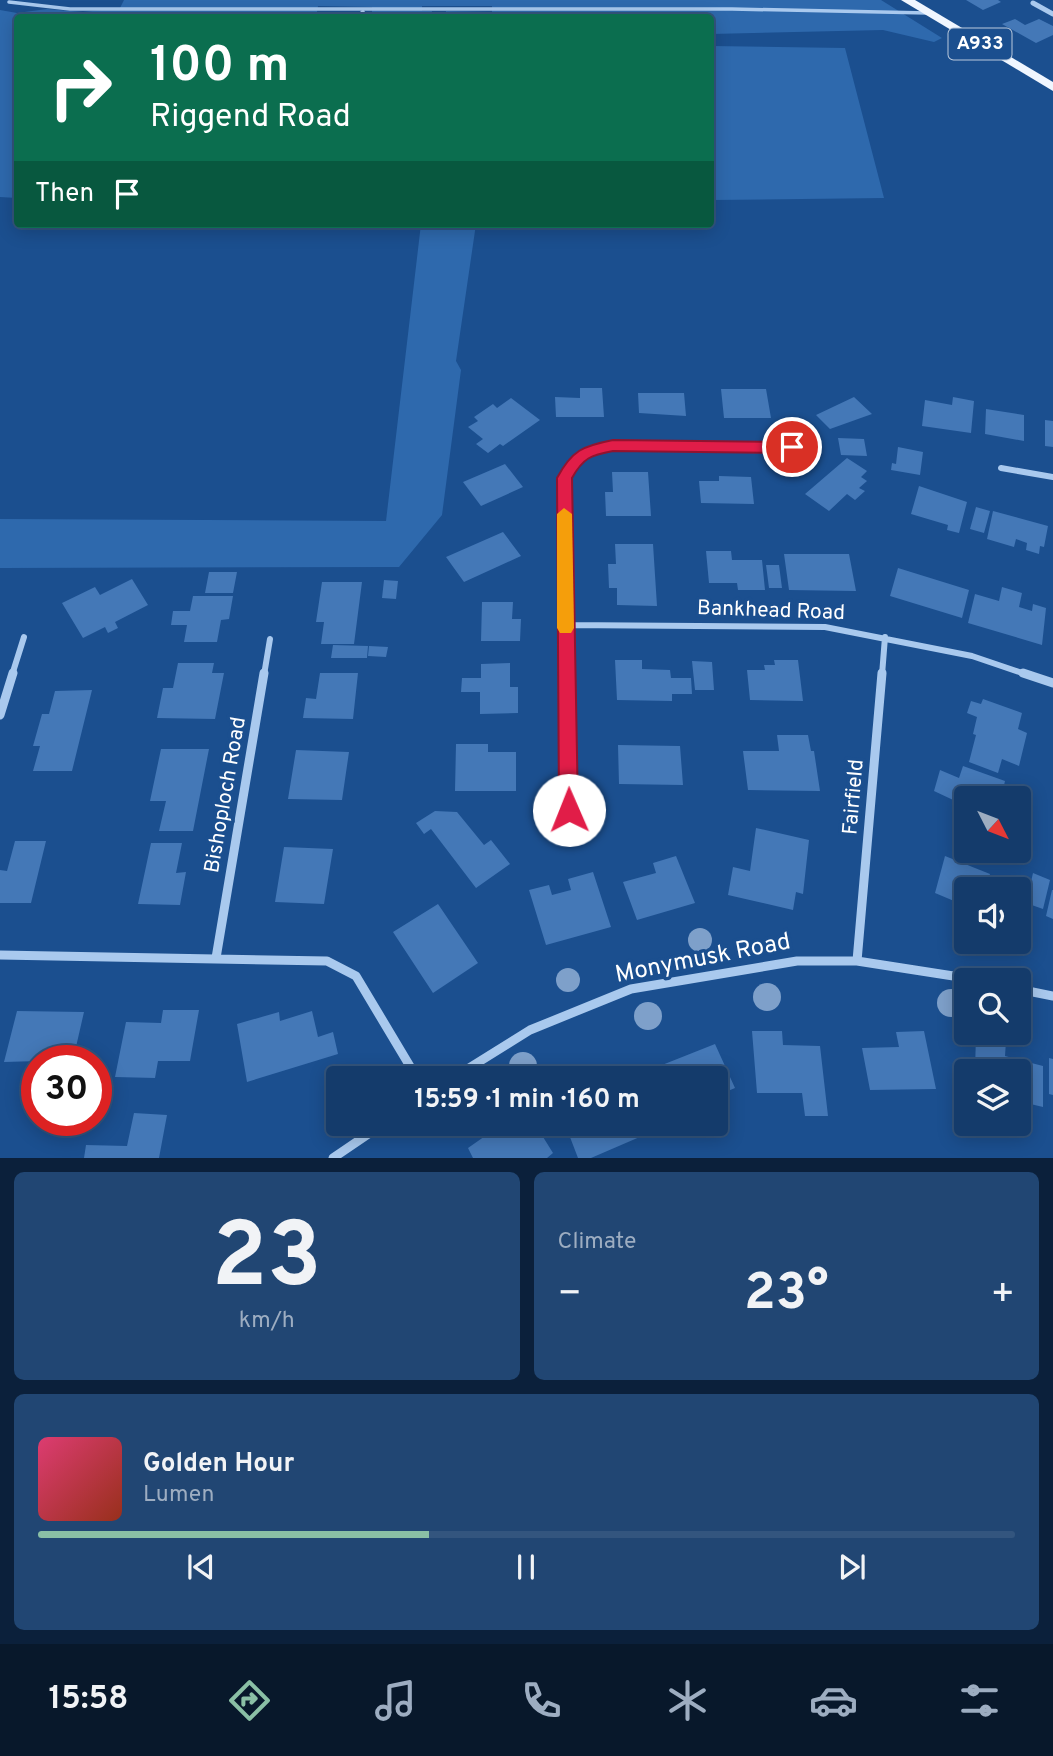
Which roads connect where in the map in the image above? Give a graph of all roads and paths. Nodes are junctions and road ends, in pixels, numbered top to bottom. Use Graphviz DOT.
graph roads {
  1 [pos="907,0"];
  2 [pos="9,2"];
  3 [pos="1033,3"];
  4 [pos="439,9"];
  5 [pos="364,10"];
  6 [pos="928,13"];
  7 [pos="359,14"];
  8 [pos="362,14"];
  9 [pos="438,14"];
  10 [pos="1053,14"];
  11 [pos="1053,87"];
  12 [pos="792,447"];
  13 [pos="1001,468"];
  14 [pos="1053,477"];
  15 [pos="565,625"];
  16 [pos="24,637"];
  17 [pos="885,637"];
  18 [pos="270,639"];
  19 [pos="1053,683"];
  20 [pos="0,715"];
  21 [pos="569,810"];
  22 [pos="0,955"];
  23 [pos="216,958"];
  24 [pos="857,961"];
  25 [pos="954,976"];
  26 [pos="1031,992"];
  27 [pos="1053,996"];
  28 [pos="410,1066"];
  29 [pos="472,1066"];
  30 [pos="365,1136"];
  31 [pos="333,1157"];
  1 -- 6 [label="main road, A933"];
  2 -- 5 [label="lane"];
  3 -- 10 [label="street"];
  4 -- 5 [label="lane"];
  4 -- 6 [label="lane"];
  4 -- 9 [label="lane"];
  5 -- 7 [label="lane"];
  5 -- 8 [label="lane"];
  6 -- 11 [label="main road, A933"];
  12 -- 15 [label="street"];
  13 -- 14 [label="street"];
  15 -- 17 [label="street, Bankhead Road"];
  15 -- 21 [label="street"];
  16 -- 20 [label="street"];
  17 -- 19 [label="street, Bankhead Road"];
  17 -- 24 [label="street, Fairfield"];
  18 -- 23 [label="street, Bishoploch Road"];
  22 -- 23 [label="street"];
  23 -- 28 [label="street"];
  24 -- 25 [label="street, Monymusk Road"];
  24 -- 29 [label="street, Monymusk Road"];
  26 -- 27 [label="street"];
  30 -- 31 [label="street"];
}
